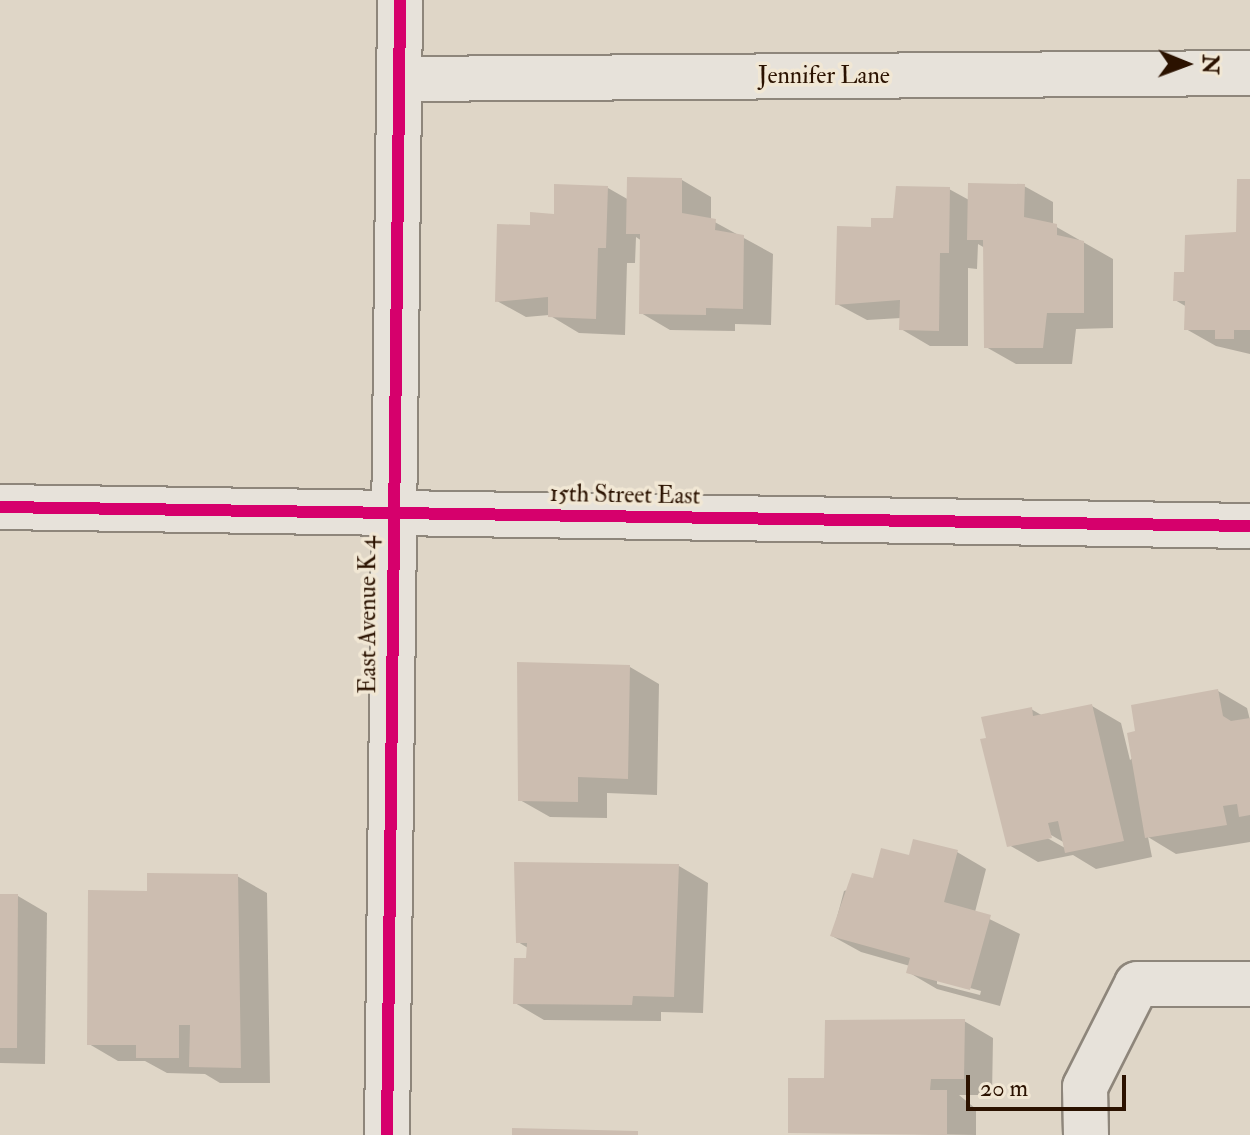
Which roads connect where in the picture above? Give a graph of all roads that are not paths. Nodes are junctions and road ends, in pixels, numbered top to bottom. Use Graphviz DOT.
graph roads {
  1 [pos="400,0"];
  2 [pos="1250,73"];
  3 [pos="399,79"];
  4 [pos="0,507"];
  5 [pos="390,513"];
  6 [pos="1250,526"];
  7 [pos="1250,984"];
  8 [pos="387,1135"];
  9 [pos="1086,1135"];
  1 -- 3 [label="street, East Avenue K 4"];
  2 -- 3 [label="street, Jennifer Lane"];
  3 -- 5 [label="street, East Avenue K 4"];
  4 -- 5 [label="street, 15th Street East"];
  5 -- 6 [label="street, 15th Street East"];
  5 -- 8 [label="street, East Avenue K 4"];
  7 -- 9 [label="street"];
}
